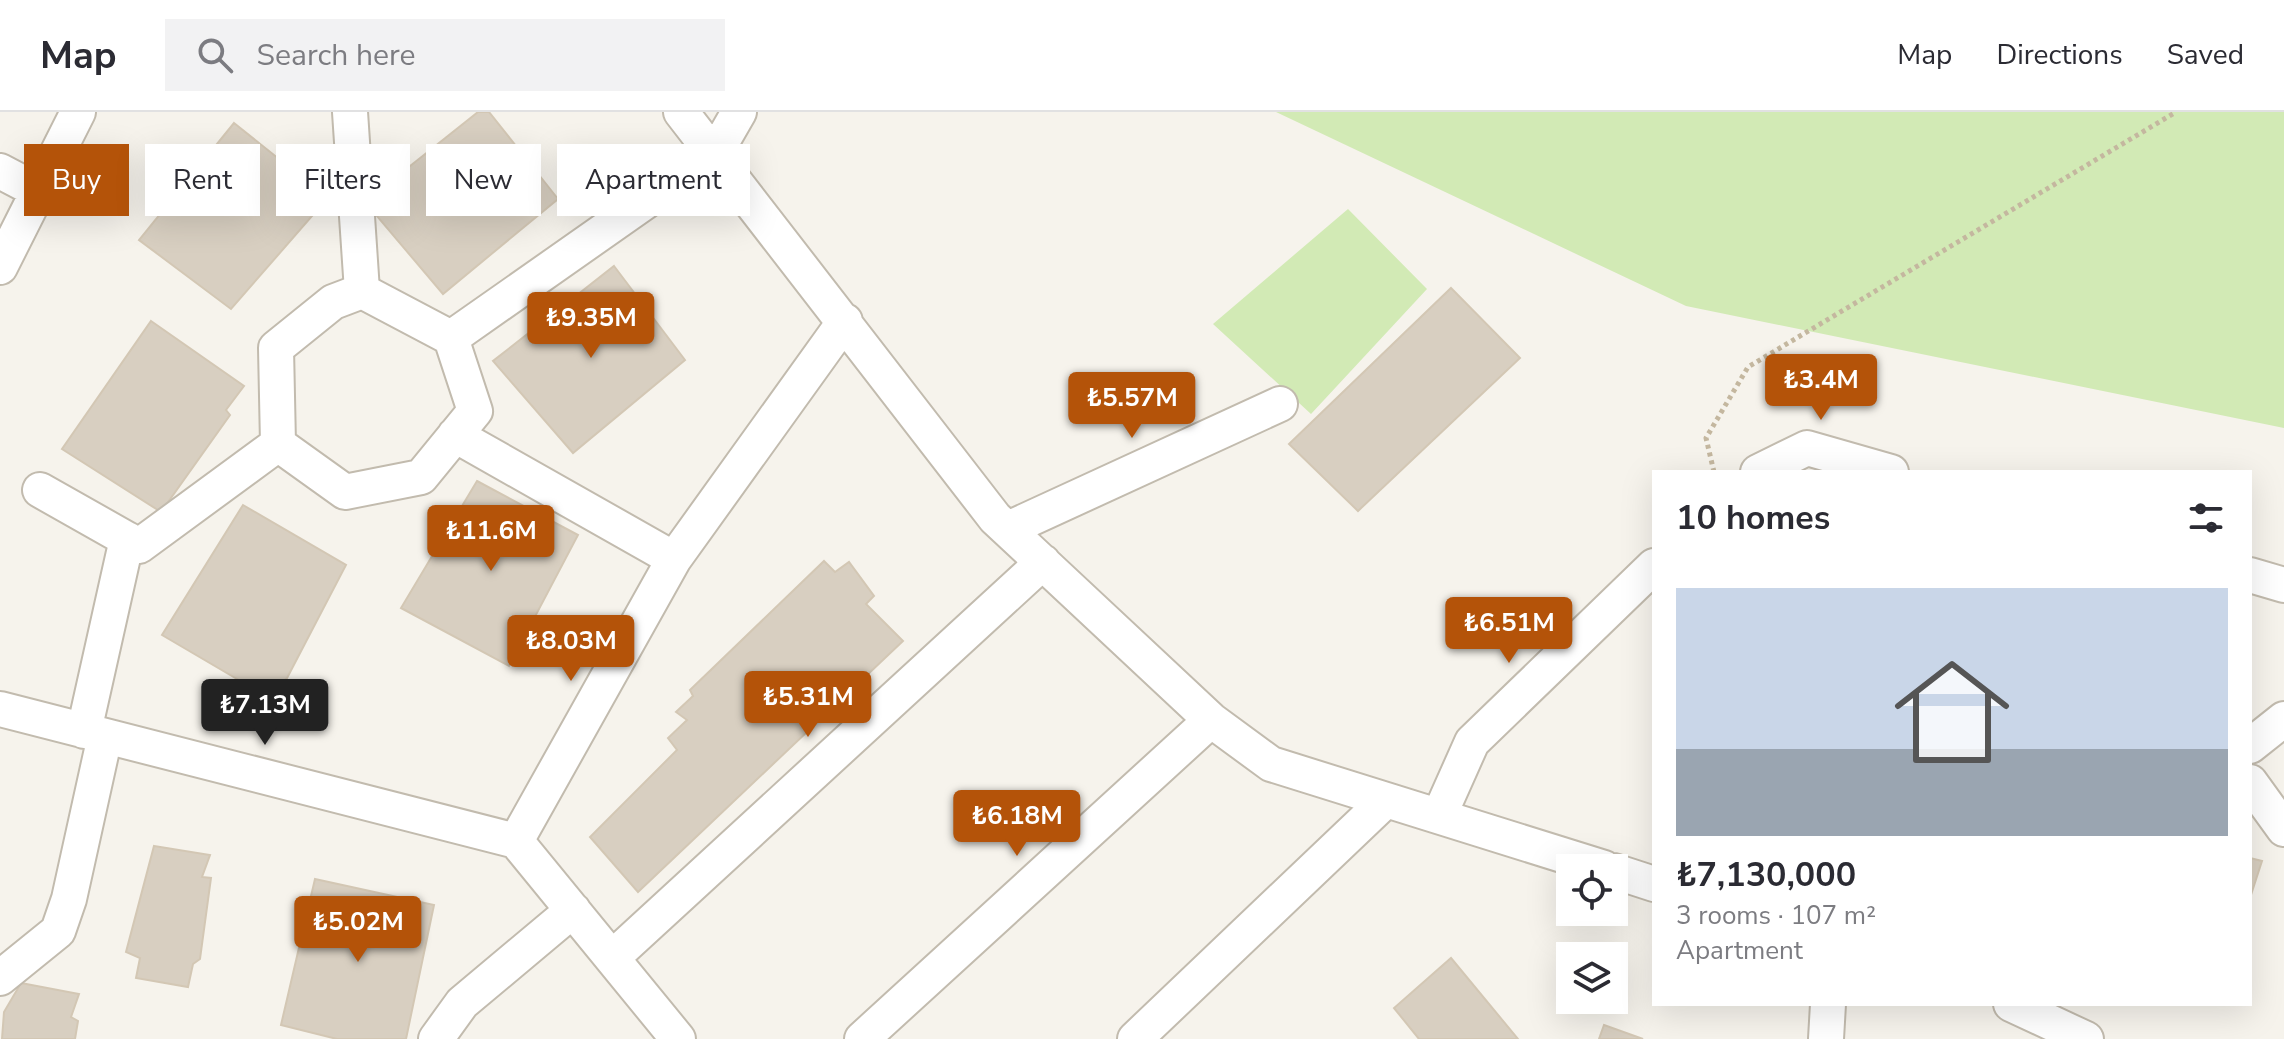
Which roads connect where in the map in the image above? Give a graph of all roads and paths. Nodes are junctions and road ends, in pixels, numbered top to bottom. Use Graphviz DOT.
graph roads {
  1 [pos="78,112"];
  2 [pos="350,112"];
  3 [pos="681,112"];
  4 [pos="739,112"];
  5 [pos="2176,112"];
  6 [pos="62,144"];
  7 [pos="709,144"];
  8 [pos="721,144"];
  9 [pos="0,171"];
  10 [pos="24,184"];
  11 [pos="750,197"];
  12 [pos="26,216"];
  13 [pos="625,216"];
  14 [pos="0,267"];
  15 [pos="362,291"];
  16 [pos="845,321"];
  17 [pos="451,338"];
  18 [pos="1280,404"];
  19 [pos="455,435"];
  20 [pos="278,444"];
  21 [pos="1714,470"];
  22 [pos="1762,470"];
  23 [pos="1884,470"];
  24 [pos="40,490"];
  25 [pos="1008,529"];
  26 [pos="127,539"];
  27 [pos="674,559"];
  28 [pos="1043,562"];
  29 [pos="1652,568"];
  30 [pos="2252,576"];
  31 [pos="2284,585"];
  32 [pos="0,709"];
  33 [pos="2284,719"];
  34 [pos="1211,720"];
  35 [pos="95,733"];
  36 [pos="2252,744"];
  37 [pos="2252,785"];
  38 [pos="1386,800"];
  39 [pos="1439,816"];
  40 [pos="2284,829"];
  41 [pos="516,841"];
  42 [pos="1560,854"];
  43 [pos="1628,876"];
  44 [pos="1652,883"];
  45 [pos="573,910"];
  46 [pos="612,958"];
  47 [pos="0,978"];
  48 [pos="1828,1006"];
  49 [pos="2015,1006"];
  50 [pos="436,1039"];
  51 [pos="678,1039"];
  52 [pos="862,1039"];
  53 [pos="1135,1039"];
  54 [pos="1826,1039"];
  55 [pos="2086,1039"];
  1 -- 6 [label="street"];
  2 -- 15 [label="street"];
  3 -- 7 [label="street"];
  4 -- 8 [label="street"];
  5 -- 21 [label="path"];
  9 -- 10 [label="street"];
  11 -- 16 [label="street"];
  12 -- 14 [label="street"];
  13 -- 17 [label="street"];
  15 -- 17 [label="street"];
  15 -- 20 [label="street"];
  16 -- 25 [label="street"];
  16 -- 27 [label="street"];
  17 -- 19 [label="street"];
  18 -- 25 [label="street"];
  19 -- 20 [label="street"];
  19 -- 27 [label="street"];
  20 -- 26 [label="street"];
  22 -- 23 [label="street"];
  24 -- 26 [label="street"];
  25 -- 28 [label="street"];
  26 -- 35 [label="street"];
  27 -- 41 [label="street"];
  28 -- 34 [label="street"];
  28 -- 46 [label="street"];
  29 -- 39 [label="street"];
  30 -- 31 [label="street"];
  32 -- 35 [label="street"];
  33 -- 36 [label="street"];
  34 -- 38 [label="street"];
  34 -- 52 [label="street"];
  35 -- 41 [label="street"];
  35 -- 47 [label="street"];
  37 -- 40 [label="street"];
  38 -- 39 [label="street"];
  38 -- 53 [label="street"];
  39 -- 42 [label="street"];
  41 -- 45 [label="street"];
  43 -- 44 [label="street"];
  45 -- 46 [label="street"];
  45 -- 50 [label="street"];
  46 -- 51 [label="street"];
  48 -- 54 [label="street"];
  49 -- 55 [label="street"];
}
